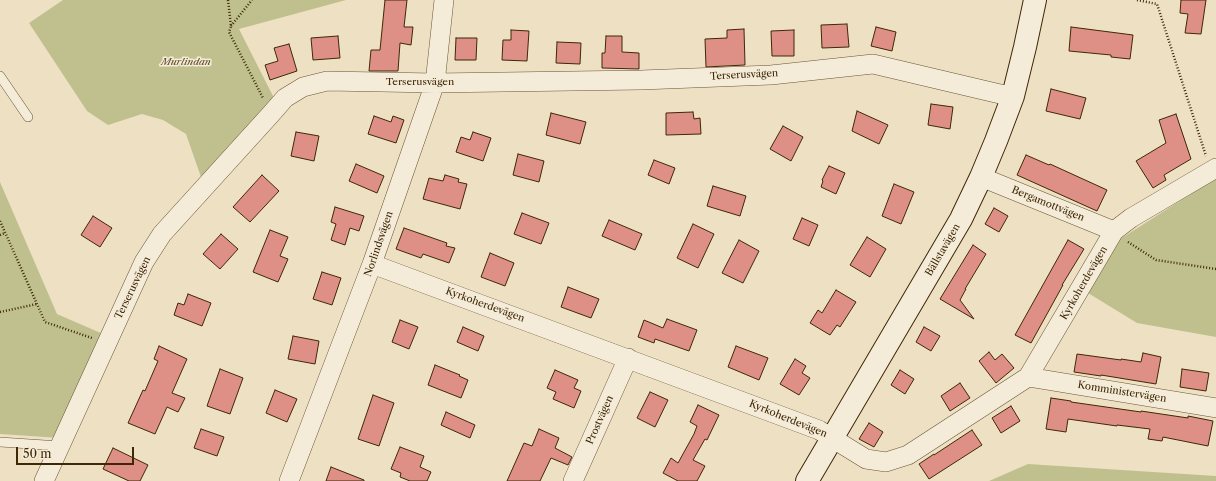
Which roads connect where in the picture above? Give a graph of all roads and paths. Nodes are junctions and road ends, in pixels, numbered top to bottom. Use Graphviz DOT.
graph roads {
  1 [pos="228,0"];
  2 [pos="252,0"];
  3 [pos="444,0"];
  4 [pos="1035,0"];
  5 [pos="1137,0"];
  6 [pos="231,26"];
  7 [pos="0,76"];
  8 [pos="434,83"];
  9 [pos="1012,96"];
  10 [pos="271,114"];
  11 [pos="28,117"];
  12 [pos="1213,170"];
  13 [pos="981,177"];
  14 [pos="0,221"];
  15 [pos="1114,231"];
  16 [pos="5,233"];
  17 [pos="0,235"];
  18 [pos="372,264"];
  19 [pos="1216,269"];
  20 [pos="37,304"];
  21 [pos="0,312"];
  22 [pos="105,346"];
  23 [pos="628,358"];
  24 [pos="1028,377"];
  25 [pos="1216,408"];
  26 [pos="832,437"];
  27 [pos="0,442"];
  28 [pos="60,446"];
  29 [pos="44,481"];
  30 [pos="289,481"];
  31 [pos="573,481"];
  32 [pos="807,481"];
  1 -- 6 [label="path"];
  2 -- 6 [label="path"];
  3 -- 8 [label="street, Norlindsvägen"];
  4 -- 9 [label="street, Bällstavägen"];
  5 -- 12 [label="path"];
  6 -- 10 [label="path"];
  7 -- 11 [label="lane"];
  8 -- 9 [label="street, Terserusvägen"];
  8 -- 10 [label="street, Terserusvägen"];
  8 -- 18 [label="street, Norlindsvägen"];
  9 -- 13 [label="street, Bällstavägen"];
  10 -- 22 [label="street, Terserusvägen"];
  12 -- 15 [label="street, Kyrkoherdevägen"];
  13 -- 15 [label="street, Bergamottvägen"];
  13 -- 26 [label="street, Bällstavägen"];
  14 -- 16 [label="path"];
  15 -- 19 [label="path"];
  15 -- 24 [label="street, Kyrkoherdevägen"];
  16 -- 17 [label="path"];
  16 -- 20 [label="path"];
  18 -- 23 [label="street, Kyrkoherdevägen"];
  18 -- 30 [label="street, Norlindsvägen"];
  20 -- 21 [label="path"];
  20 -- 22 [label="path"];
  22 -- 28 [label="street, Terserusvägen"];
  23 -- 26 [label="street, Kyrkoherdevägen"];
  23 -- 31 [label="street, Prostvägen"];
  24 -- 25 [label="street, Komministervägen"];
  24 -- 26 [label="street, Kyrkoherdevägen"];
  26 -- 32 [label="street, Bällstavägen"];
  27 -- 28 [label="lane"];
  28 -- 29 [label="street, Terserusvägen"];
}
